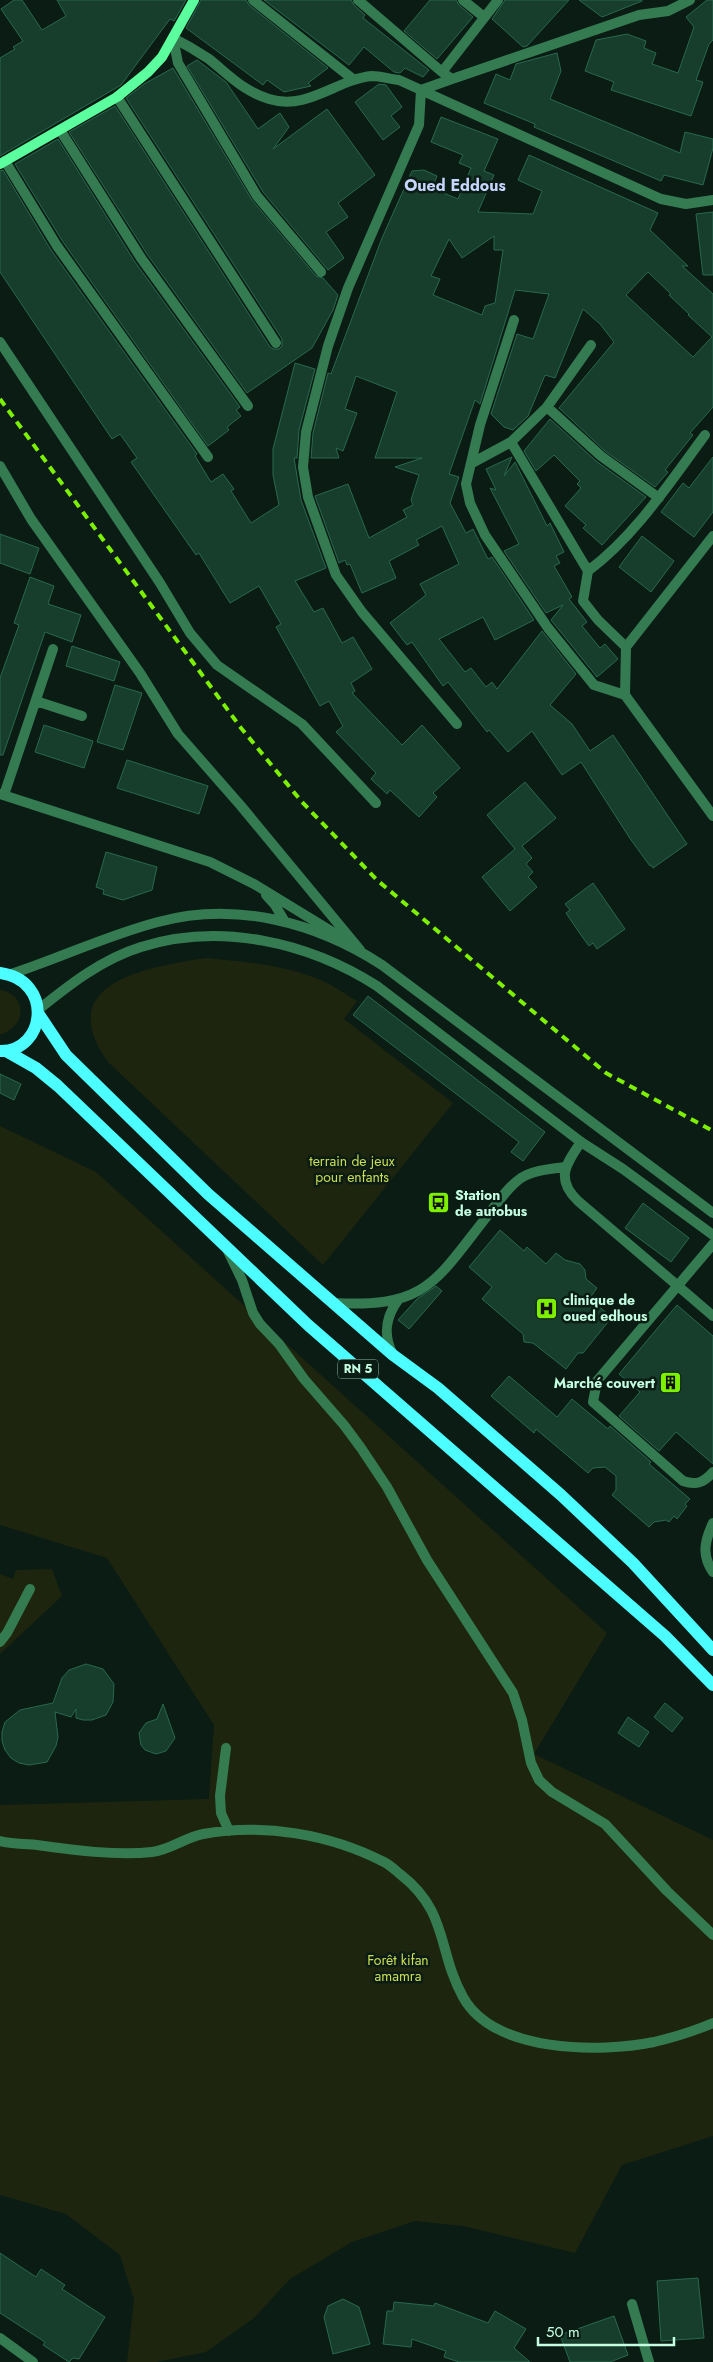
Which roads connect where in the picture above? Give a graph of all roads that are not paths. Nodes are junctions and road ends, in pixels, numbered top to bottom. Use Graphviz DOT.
graph roads {
  1 [pos="194,0"];
  2 [pos="253,0"];
  3 [pos="358,0"];
  4 [pos="463,0"];
  5 [pos="498,0"];
  6 [pos="690,0"];
  7 [pos="484,17"];
  8 [pos="172,38"];
  9 [pos="442,72"];
  10 [pos="452,79"];
  11 [pos="354,80"];
  12 [pos="421,90"];
  13 [pos="116,97"];
  14 [pos="60,130"];
  15 [pos="3,163"];
  16 [pos="713,200"];
  17 [pos="321,272"];
  18 [pos="514,320"];
  19 [pos="0,342"];
  20 [pos="276,343"];
  21 [pos="591,345"];
  22 [pos="248,406"];
  23 [pos="547,407"];
  24 [pos="705,435"];
  25 [pos="511,442"];
  26 [pos="208,457"];
  27 [pos="472,463"];
  28 [pos="0,466"];
  29 [pos="659,498"];
  30 [pos="713,536"];
  31 [pos="588,571"];
  32 [pos="626,647"];
  33 [pos="53,649"];
  34 [pos="625,695"];
  35 [pos="36,701"];
  36 [pos="82,716"];
  37 [pos="457,724"];
  38 [pos="2,795"];
  39 [pos="376,803"];
  40 [pos="713,816"];
  41 [pos="254,884"];
  42 [pos="285,922"];
  43 [pos="362,953"];
  44 [pos="6,974"];
  45 [pos="38,1012"];
  46 [pos="3,1051"];
  47 [pos="581,1142"];
  48 [pos="566,1167"];
  49 [pos="713,1213"];
  50 [pos="713,1234"];
  51 [pos="713,1244"];
  52 [pos="225,1246"];
  53 [pos="678,1286"];
  54 [pos="398,1300"];
  55 [pos="334,1303"];
  56 [pos="713,1316"];
  57 [pos="393,1355"];
  58 [pos="713,1472"];
  59 [pos="713,1523"];
  60 [pos="713,1572"];
  61 [pos="30,1589"];
  62 [pos="0,1642"];
  63 [pos="713,1650"];
  64 [pos="713,1685"];
  65 [pos="226,1748"];
  66 [pos="229,1831"];
  67 [pos="0,1841"];
  68 [pos="713,1935"];
  69 [pos="713,2022"];
  70 [pos="632,2304"];
  71 [pos="0,2338"];
  72 [pos="33,2362"];
  73 [pos="649,2362"];
  1 -- 8 [label="main road"];
  2 -- 11 [label="street"];
  3 -- 9 [label="street"];
  4 -- 7 [label="street"];
  5 -- 7 [label="street"];
  6 -- 10 [label="street"];
  7 -- 9 [label="street"];
  8 -- 11 [label="street"];
  8 -- 13 [label="main road"];
  8 -- 17 [label="street"];
  9 -- 10 [label="street"];
  10 -- 12 [label="street"];
  11 -- 12 [label="street"];
  12 -- 16 [label="street"];
  12 -- 37 [label="street"];
  13 -- 14 [label="main road"];
  13 -- 20 [label="street"];
  14 -- 15 [label="main road"];
  14 -- 22 [label="street"];
  15 -- 26 [label="street"];
  18 -- 27 [label="street"];
  19 -- 39 [label="street"];
  21 -- 23 [label="street"];
  23 -- 25 [label="street"];
  23 -- 29 [label="street"];
  24 -- 29 [label="street"];
  25 -- 27 [label="street"];
  25 -- 31 [label="street"];
  27 -- 34 [label="street"];
  28 -- 43 [label="street"];
  29 -- 31 [label="street"];
  30 -- 32 [label="street"];
  31 -- 32 [label="street"];
  32 -- 34 [label="street"];
  33 -- 35 [label="street"];
  34 -- 40 [label="street"];
  35 -- 36 [label="street"];
  35 -- 38 [label="street"];
  38 -- 41 [label="street"];
  41 -- 42 [label="street"];
  41 -- 43 [label="street"];
  42 -- 43 [label="street"];
  42 -- 44 [label="street"];
  43 -- 49 [label="street"];
  44 -- 45 [label="main road"];
  45 -- 46 [label="main road"];
  45 -- 47 [label="street"];
  45 -- 55 [label="main road, RN 5"];
  46 -- 52 [label="main road, RN 5"];
  47 -- 48 [label="street"];
  47 -- 50 [label="street"];
  48 -- 53 [label="street"];
  48 -- 54 [label="street"];
  51 -- 53 [label="street"];
  52 -- 64 [label="main road, RN 5"];
  52 -- 68 [label="street"];
  53 -- 56 [label="street"];
  53 -- 58 [label="street"];
  54 -- 55 [label="street"];
  54 -- 57 [label="street"];
  55 -- 57 [label="main road, RN 5"];
  57 -- 63 [label="main road, RN 5"];
  59 -- 60 [label="street"];
  61 -- 62 [label="street"];
  65 -- 66 [label="street"];
  66 -- 67 [label="street"];
  66 -- 69 [label="street"];
  70 -- 73 [label="street"];
  71 -- 72 [label="street"];
}
